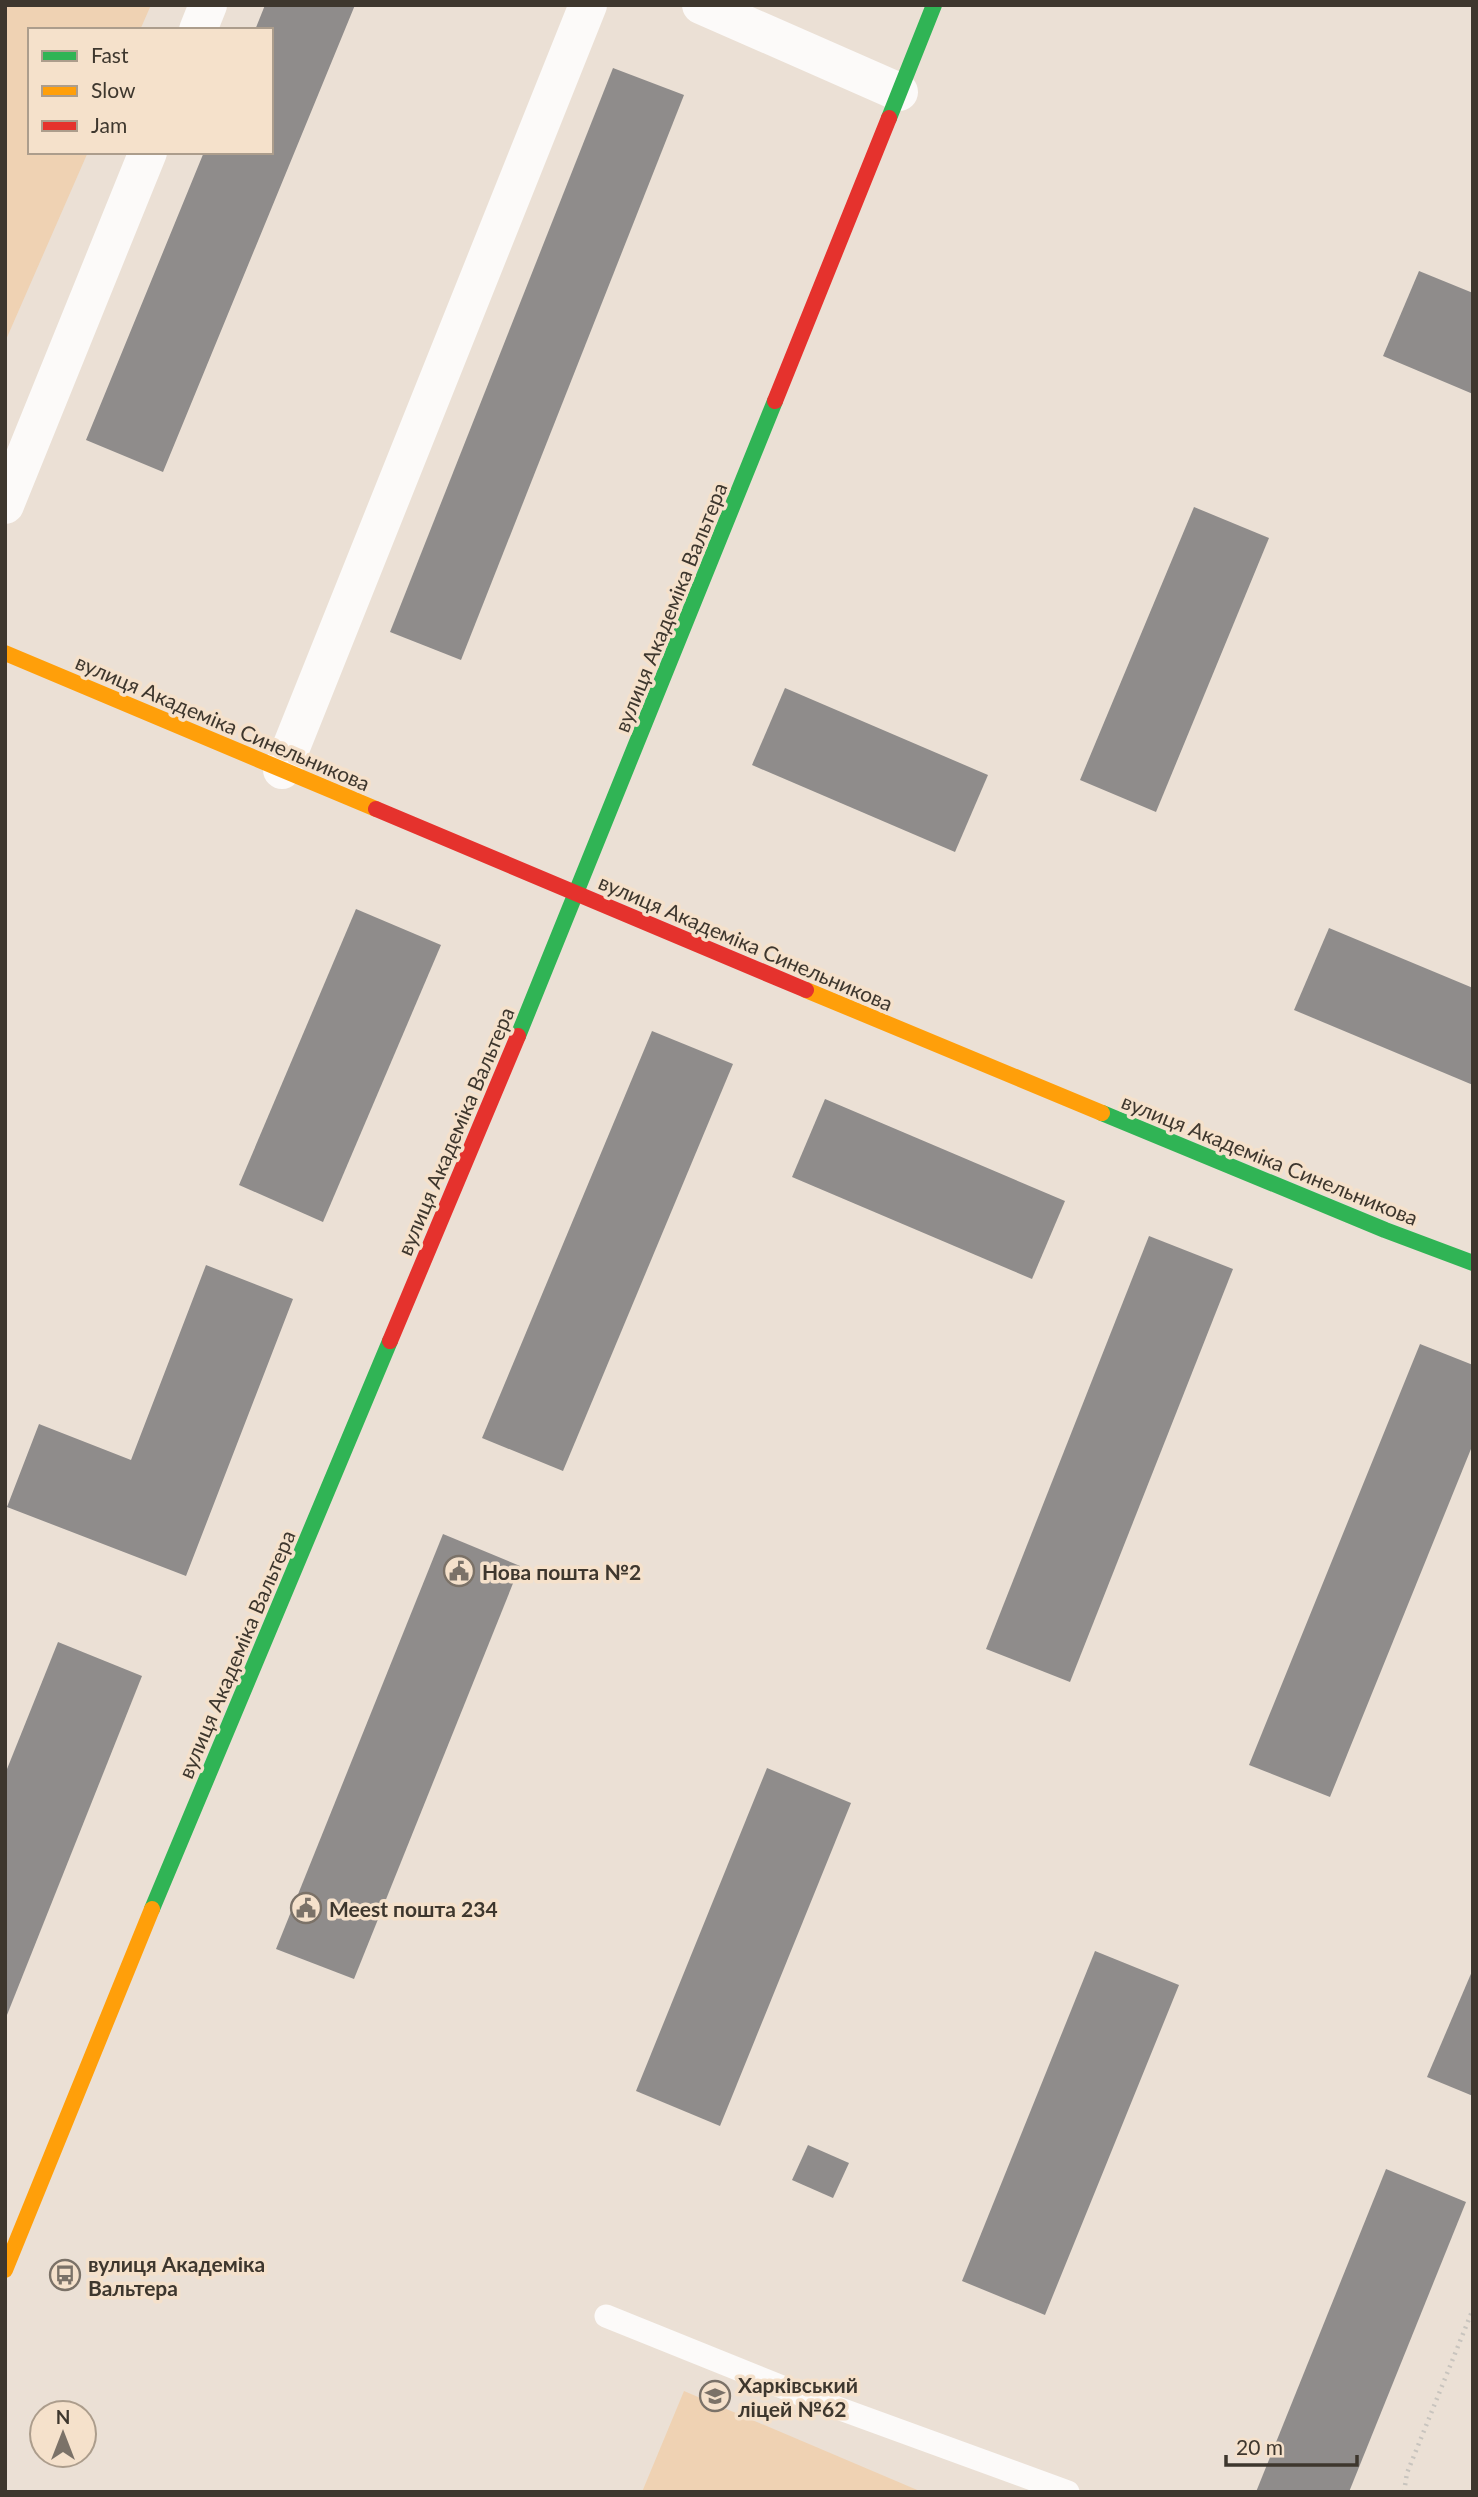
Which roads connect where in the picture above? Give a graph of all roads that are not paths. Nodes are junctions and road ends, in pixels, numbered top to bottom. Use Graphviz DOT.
graph roads {
  1 [pos="208,5"];
  2 [pos="588,5"];
  3 [pos="701,5"];
  4 [pos="934,5"];
  5 [pos="199,28"];
  6 [pos="899,92"];
  7 [pos="147,154"];
  8 [pos="5,505"];
  9 [pos="5,653"];
  10 [pos="282,770"];
  11 [pos="577,894"];
  12 [pos="1473,1263"];
  13 [pos="5,2270"];
  14 [pos="606,2316"];
  15 [pos="1068,2492"];
  1 -- 5 [label="street"];
  2 -- 10 [label="street"];
  3 -- 6 [label="street"];
  4 -- 6 [label="street, вулиця Академіка Вальтера"];
  6 -- 11 [label="street, вулиця Академіка Вальтера"];
  7 -- 8 [label="street"];
  9 -- 10 [label="street, вулиця Академіка Синельникова"];
  10 -- 11 [label="street, вулиця Академіка Синельникова"];
  11 -- 12 [label="street, вулиця Академіка Синельникова"];
  11 -- 13 [label="street, вулиця Академіка Вальтера"];
  14 -- 15 [label="lane"];
}
